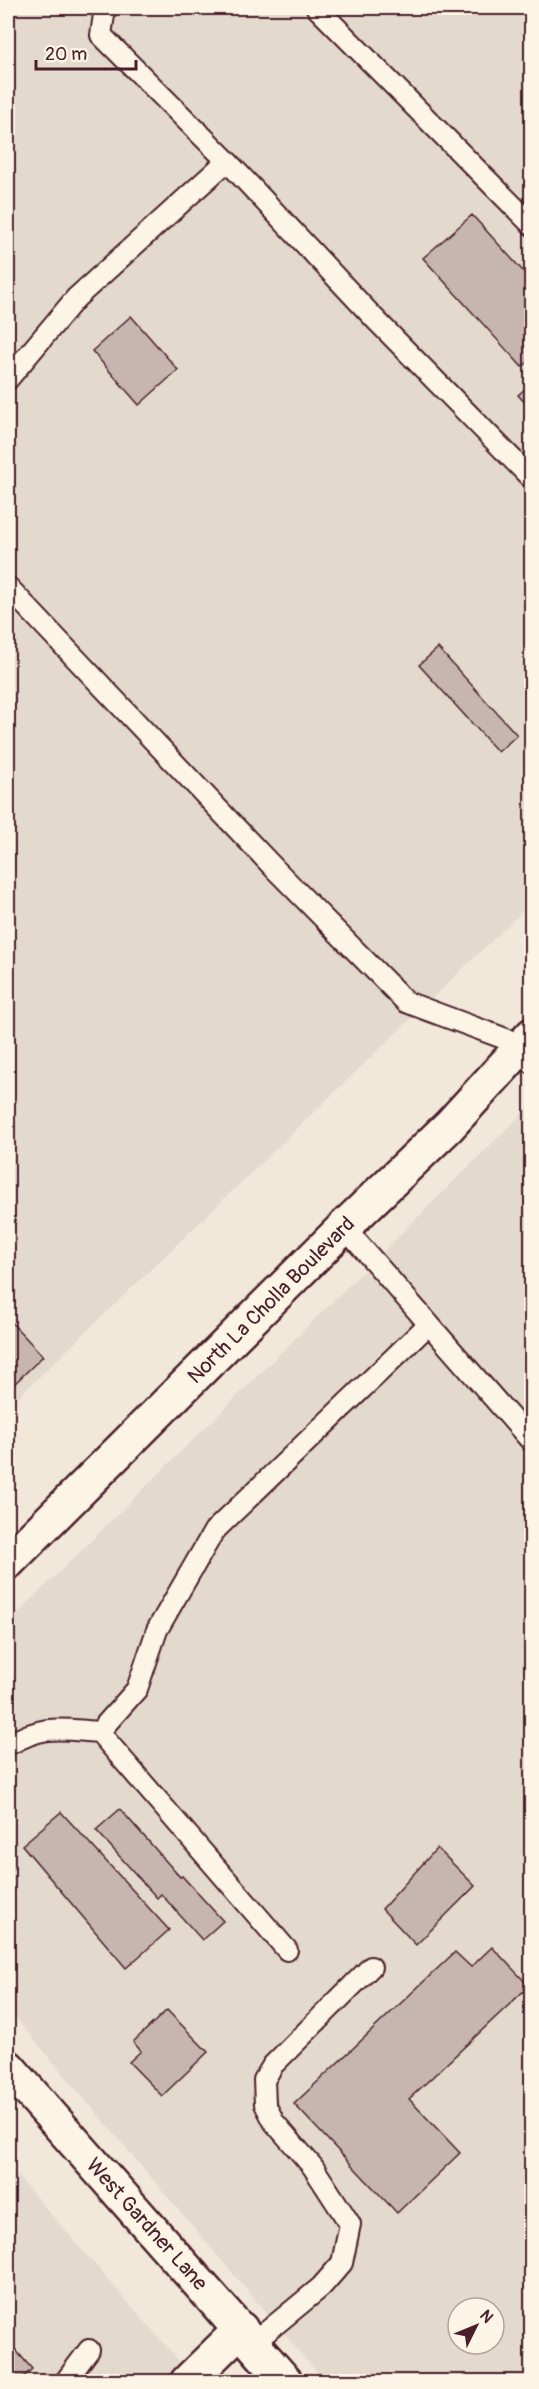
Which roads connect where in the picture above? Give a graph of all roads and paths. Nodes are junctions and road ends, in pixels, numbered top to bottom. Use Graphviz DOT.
graph roads {
  1 [pos="105,8"];
  2 [pos="317,8"];
  3 [pos="227,161"];
  4 [pos="531,225"];
  5 [pos="8,379"];
  6 [pos="531,479"];
  7 [pos="8,587"];
  8 [pos="528,1048"];
  9 [pos="344,1227"];
  10 [pos="429,1323"];
  11 [pos="531,1442"];
  12 [pos="8,1562"];
  13 [pos="99,1732"];
  14 [pos="8,1745"];
  15 [pos="287,1950"];
  16 [pos="371,1967"];
  17 [pos="8,2067"];
  18 [pos="247,2336"];
  19 [pos="89,2350"];
  20 [pos="65,2382"];
  21 [pos="188,2382"];
  22 [pos="286,2382"];
  1 -- 3 [label="lane"];
  2 -- 4 [label="lane"];
  3 -- 5 [label="lane"];
  3 -- 6 [label="lane"];
  7 -- 8 [label="lane"];
  8 -- 9 [label="street, North La Cholla Boulevard"];
  9 -- 10 [label="lane"];
  9 -- 12 [label="street, North La Cholla Boulevard"];
  10 -- 11 [label="lane"];
  10 -- 13 [label="lane"];
  13 -- 14 [label="lane"];
  13 -- 15 [label="lane"];
  16 -- 18 [label="lane"];
  17 -- 18 [label="street, West Gardner Lane"];
  18 -- 21 [label="street"];
  18 -- 22 [label="street, West Gardner Lane"];
  19 -- 20 [label="lane"];
}
